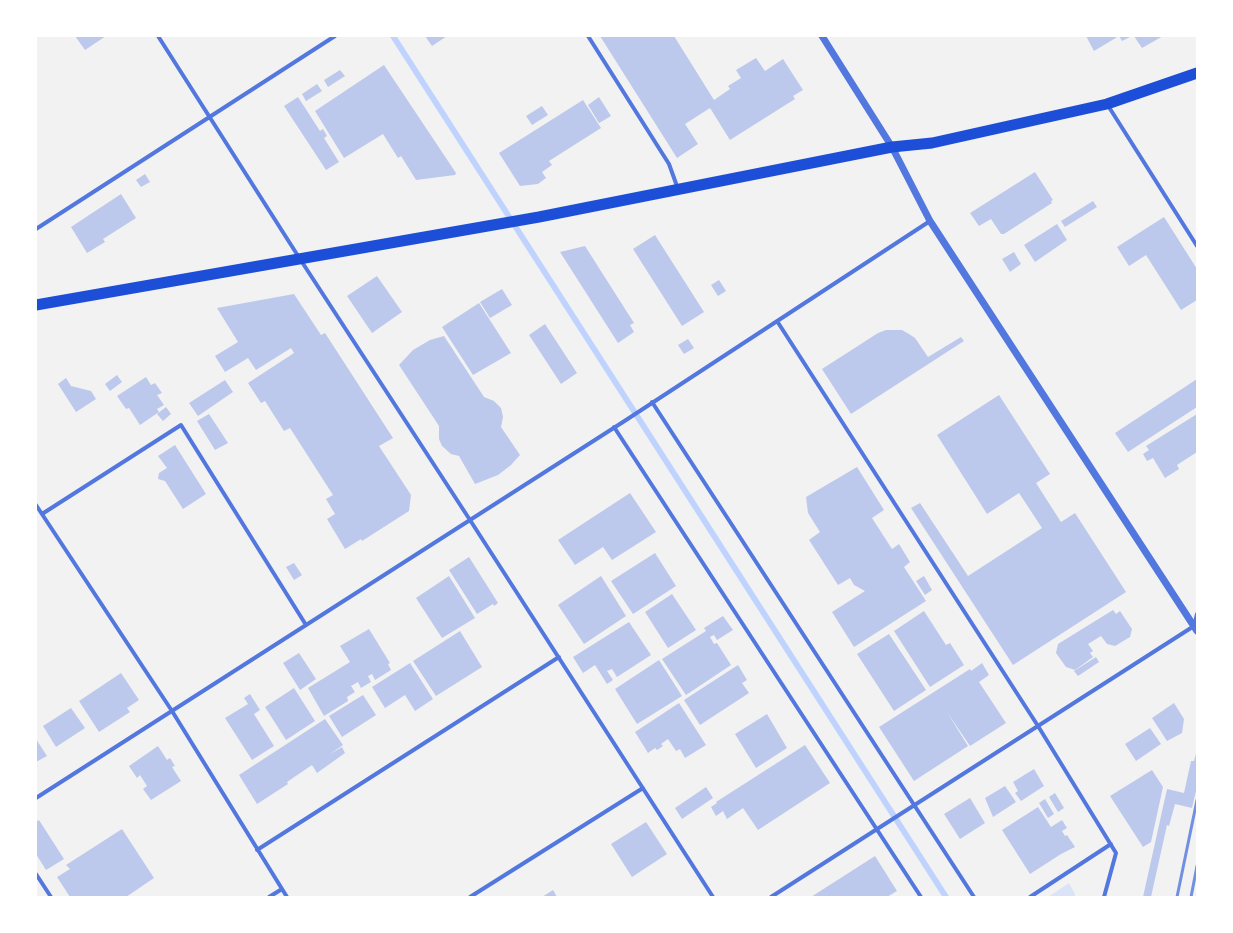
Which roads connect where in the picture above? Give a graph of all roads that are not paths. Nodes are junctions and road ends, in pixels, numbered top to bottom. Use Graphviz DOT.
graph roads {
  1 [pos="158,36"];
  2 [pos="335,36"];
  3 [pos="588,36"];
  4 [pos="822,36"];
  5 [pos="1197,72"];
  6 [pos="1107,104"];
  7 [pos="210,117"];
  8 [pos="892,147"];
  9 [pos="678,189"];
  10 [pos="930,221"];
  11 [pos="36,229"];
  12 [pos="1197,246"];
  13 [pos="300,259"];
  14 [pos="36,305"];
  15 [pos="777,321"];
  16 [pos="652,402"];
  17 [pos="614,427"];
  18 [pos="36,505"];
  19 [pos="42,514"];
  20 [pos="470,520"];
  21 [pos="1197,614"];
  22 [pos="306,624"];
  23 [pos="1196,628"];
  24 [pos="559,657"];
  25 [pos="172,711"];
  26 [pos="1038,726"];
  27 [pos="643,788"];
  28 [pos="36,798"];
  29 [pos="913,806"];
  30 [pos="877,829"];
  31 [pos="1110,844"];
  32 [pos="257,850"];
  33 [pos="36,874"];
  34 [pos="282,888"];
  35 [pos="51,897"];
  36 [pos="269,897"];
  37 [pos="287,897"];
  38 [pos="470,897"];
  39 [pos="713,897"];
  40 [pos="771,897"];
  41 [pos="921,897"];
  42 [pos="974,897"];
  43 [pos="1030,897"];
  44 [pos="1104,897"];
  1 -- 7 [label="street"];
  2 -- 7 [label="street"];
  3 -- 9 [label="street"];
  4 -- 8 [label="street"];
  5 -- 6 [label="highway"];
  6 -- 8 [label="highway"];
  6 -- 12 [label="street"];
  7 -- 11 [label="street"];
  7 -- 13 [label="street"];
  8 -- 9 [label="highway"];
  8 -- 10 [label="street"];
  9 -- 13 [label="highway"];
  10 -- 15 [label="street"];
  10 -- 23 [label="street"];
  13 -- 14 [label="highway"];
  13 -- 20 [label="street"];
  15 -- 16 [label="street"];
  15 -- 26 [label="street"];
  16 -- 17 [label="street"];
  16 -- 29 [label="street"];
  17 -- 20 [label="street"];
  17 -- 30 [label="street"];
  18 -- 19 [label="street"];
  19 -- 22 [label="street"];
  19 -- 25 [label="street"];
  20 -- 22 [label="street"];
  20 -- 24 [label="street"];
  21 -- 23 [label="street"];
  22 -- 25 [label="street"];
  23 -- 26 [label="street"];
  24 -- 27 [label="street"];
  24 -- 32 [label="street"];
  25 -- 28 [label="street"];
  25 -- 32 [label="street"];
  26 -- 29 [label="street"];
  26 -- 31 [label="street"];
  27 -- 38 [label="street"];
  27 -- 39 [label="street"];
  29 -- 30 [label="street"];
  29 -- 42 [label="street"];
  30 -- 40 [label="street"];
  30 -- 41 [label="street"];
  31 -- 43 [label="street"];
  31 -- 44 [label="street"];
  32 -- 34 [label="street"];
  33 -- 35 [label="street"];
  34 -- 36 [label="street"];
  34 -- 37 [label="street"];
}
